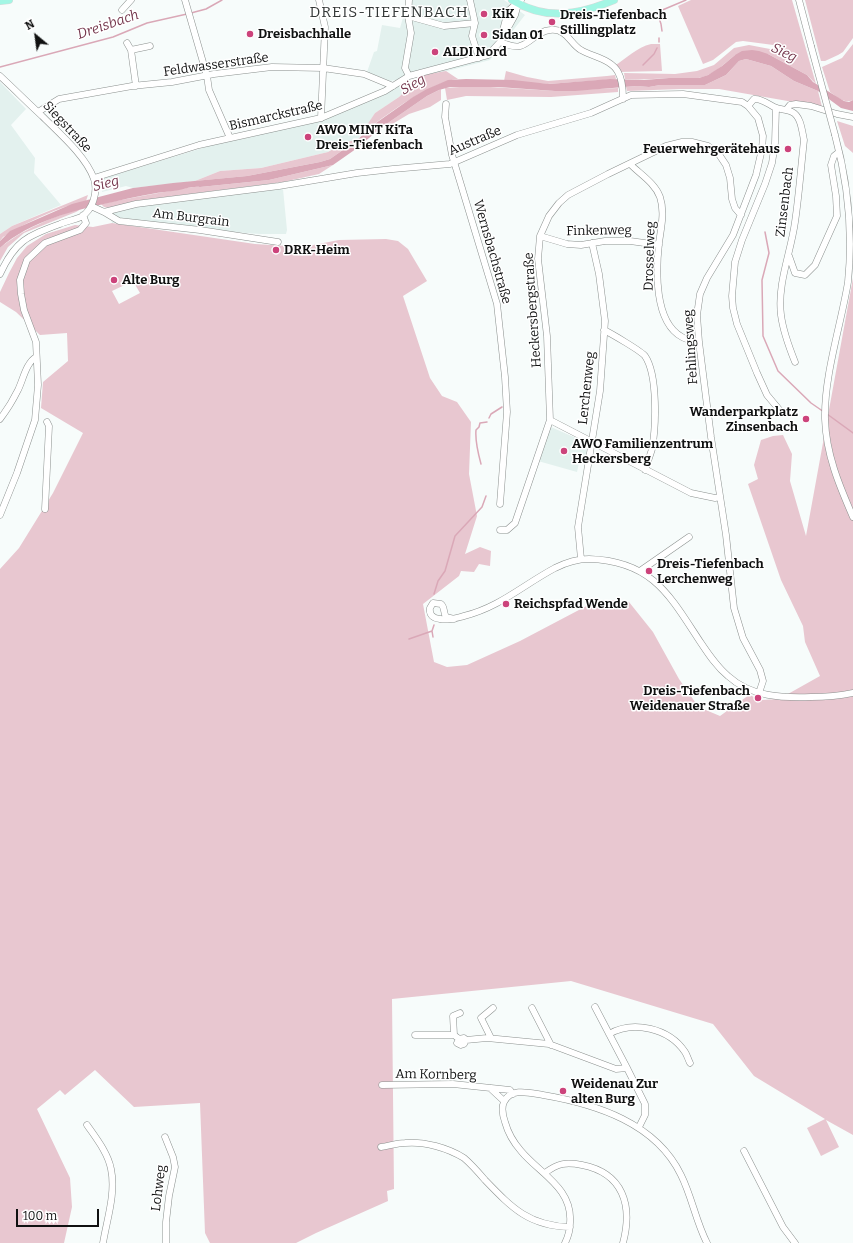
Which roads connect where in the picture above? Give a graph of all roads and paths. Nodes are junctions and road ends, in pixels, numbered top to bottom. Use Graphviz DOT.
graph roads {
  1 [pos="9,0"];
  2 [pos="131,0"];
  3 [pos="186,0"];
  4 [pos="319,0"];
  5 [pos="409,0"];
  6 [pos="470,0"];
  7 [pos="614,0"];
  8 [pos="799,0"];
  9 [pos="0,1"];
  10 [pos="517,1"];
  11 [pos="122,10"];
  12 [pos="408,16"];
  13 [pos="475,23"];
  14 [pos="500,42"];
  15 [pos="127,43"];
  16 [pos="150,46"];
  17 [pos="131,50"];
  18 [pos="480,58"];
  19 [pos="323,68"];
  20 [pos="0,76"];
  21 [pos="207,76"];
  22 [pos="409,76"];
  23 [pos="136,86"];
  24 [pos="393,86"];
  25 [pos="623,99"];
  26 [pos="446,104"];
  27 [pos="748,106"];
  28 [pos="776,108"];
  29 [pos="786,110"];
  30 [pos="38,112"];
  31 [pos="853,117"];
  32 [pos="321,118"];
  33 [pos="230,138"];
  34 [pos="839,152"];
  35 [pos="455,162"];
  36 [pos="630,164"];
  37 [pos="94,178"];
  38 [pos="91,206"];
  39 [pos="104,212"];
  40 [pos="85,214"];
  41 [pos="741,215"];
  42 [pos="540,236"];
  43 [pos="278,242"];
  44 [pos="592,243"];
  45 [pos="659,244"];
  46 [pos="788,256"];
  47 [pos="0,274"];
  48 [pos="604,330"];
  49 [pos="699,342"];
  50 [pos="36,357"];
  51 [pos="794,362"];
  52 [pos="782,413"];
  53 [pos="0,419"];
  54 [pos="35,420"];
  55 [pos="550,420"];
  56 [pos="592,443"];
  57 [pos="645,470"];
  58 [pos="720,497"];
  59 [pos="500,504"];
  60 [pos="45,509"];
  61 [pos="0,514"];
  62 [pos="853,517"];
  63 [pos="500,530"];
  64 [pos="689,537"];
  65 [pos="581,559"];
  66 [pos="640,571"];
  67 [pos="454,619"];
  68 [pos="760,693"];
  69 [pos="853,694"];
  70 [pos="595,1007"];
  71 [pos="493,1008"];
  72 [pos="532,1008"];
  73 [pos="460,1013"];
  74 [pos="609,1034"];
  75 [pos="415,1035"];
  76 [pos="456,1037"];
  77 [pos="491,1038"];
  78 [pos="550,1045"];
  79 [pos="690,1063"];
  80 [pos="627,1068"];
  81 [pos="382,1085"];
  82 [pos="490,1088"];
  83 [pos="513,1094"];
  84 [pos="504,1101"];
  85 [pos="87,1125"];
  86 [pos="639,1128"];
  87 [pos="164,1137"];
  88 [pos="381,1147"];
  89 [pos="744,1151"];
  90 [pos="545,1173"];
  91 [pos="570,1227"];
  92 [pos="102,1243"];
  93 [pos="166,1243"];
  94 [pos="565,1243"];
  95 [pos="623,1243"];
  96 [pos="707,1243"];
  97 [pos="795,1243"];
  1 -- 9 [label="main road"];
  2 -- 11 [label="street"];
  3 -- 21 [label="street"];
  4 -- 19 [label="street"];
  5 -- 12 [label="street"];
  6 -- 13 [label="street"];
  7 -- 10 [label="main road"];
  8 -- 34 [label="street, bridge"];
  10 -- 14 [label="street"];
  12 -- 13 [label="street"];
  12 -- 22 [label="street"];
  13 -- 18 [label="street"];
  14 -- 18 [label="street, Bismarckstraße"];
  14 -- 25 [label="street"];
  15 -- 17 [label="street"];
  16 -- 17 [label="street"];
  17 -- 23 [label="street"];
  18 -- 22 [label="street, Bismarckstraße"];
  19 -- 21 [label="street, Feldwasserstraße"];
  19 -- 24 [label="street, Feldwasserstraße"];
  19 -- 32 [label="street"];
  20 -- 30 [label="street, Siegstraße"];
  21 -- 23 [label="street, Feldwasserstraße"];
  21 -- 33 [label="street"];
  22 -- 24 [label="street, Bismarckstraße"];
  23 -- 30 [label="street, Feldwasserstraße"];
  24 -- 32 [label="street, Bismarckstraße"];
  25 -- 27 [label="street, Austraße"];
  25 -- 35 [label="street, Austraße"];
  26 -- 35 [label="street, Wernsbachstraße"];
  27 -- 28 [label="street"];
  27 -- 41 [label="street, Fehlingsweg"];
  28 -- 29 [label="street"];
  28 -- 52 [label="street"];
  29 -- 31 [label="street"];
  29 -- 46 [label="street, Zinsenbach"];
  30 -- 37 [label="street, Siegstraße"];
  32 -- 33 [label="street, Bismarckstraße"];
  33 -- 37 [label="street, Bismarckstraße"];
  34 -- 46 [label="street, Zinsenbach"];
  34 -- 62 [label="street"];
  35 -- 39 [label="street, Austraße"];
  35 -- 59 [label="street, Wernsbachstraße"];
  36 -- 41 [label="street, Heckersbergstraße"];
  36 -- 42 [label="street, Heckersbergstraße"];
  36 -- 45 [label="street, Drosselweg"];
  37 -- 38 [label="street, Siegstraße"];
  38 -- 39 [label="street"];
  38 -- 40 [label="street, Siegstraße"];
  39 -- 43 [label="street, Am Burgrain"];
  40 -- 47 [label="street"];
  40 -- 50 [label="street, Siegstraße"];
  41 -- 49 [label="street, Fehlingsweg"];
  42 -- 44 [label="street, Finkenweg"];
  42 -- 55 [label="street, Heckersbergstraße"];
  44 -- 45 [label="street, Finkenweg"];
  44 -- 48 [label="street, Lerchenweg"];
  45 -- 49 [label="street, Drosselweg"];
  46 -- 51 [label="street, Zinsenbach"];
  48 -- 56 [label="street, Lerchenweg"];
  48 -- 57 [label="street"];
  49 -- 58 [label="street, Fehlingsweg"];
  50 -- 53 [label="street"];
  50 -- 54 [label="street"];
  54 -- 60 [label="street"];
  54 -- 61 [label="street"];
  55 -- 56 [label="street"];
  55 -- 63 [label="street, Heckersbergstraße"];
  56 -- 57 [label="street"];
  56 -- 65 [label="street, Lerchenweg"];
  57 -- 58 [label="street"];
  58 -- 68 [label="street, Fehlingsweg"];
  64 -- 66 [label="street"];
  65 -- 66 [label="street"];
  65 -- 67 [label="street"];
  66 -- 68 [label="street"];
  68 -- 69 [label="street"];
  70 -- 74 [label="street"];
  71 -- 77 [label="street"];
  72 -- 78 [label="street"];
  73 -- 76 [label="street"];
  74 -- 79 [label="street"];
  74 -- 80 [label="street"];
  75 -- 76 [label="street"];
  76 -- 77 [label="street"];
  77 -- 78 [label="street"];
  78 -- 80 [label="street"];
  80 -- 86 [label="street"];
  81 -- 82 [label="street, Am Kornberg"];
  82 -- 83 [label="street, Am Kornberg"];
  82 -- 84 [label="street, Am Kornberg"];
  83 -- 84 [label="street"];
  83 -- 86 [label="street, Am Kornberg"];
  84 -- 90 [label="street"];
  85 -- 92 [label="street"];
  86 -- 96 [label="street, Am Kornberg"];
  87 -- 93 [label="street, Lohweg"];
  88 -- 91 [label="street"];
  89 -- 97 [label="street"];
  90 -- 91 [label="street"];
  90 -- 95 [label="street"];
  91 -- 94 [label="street"];
}
